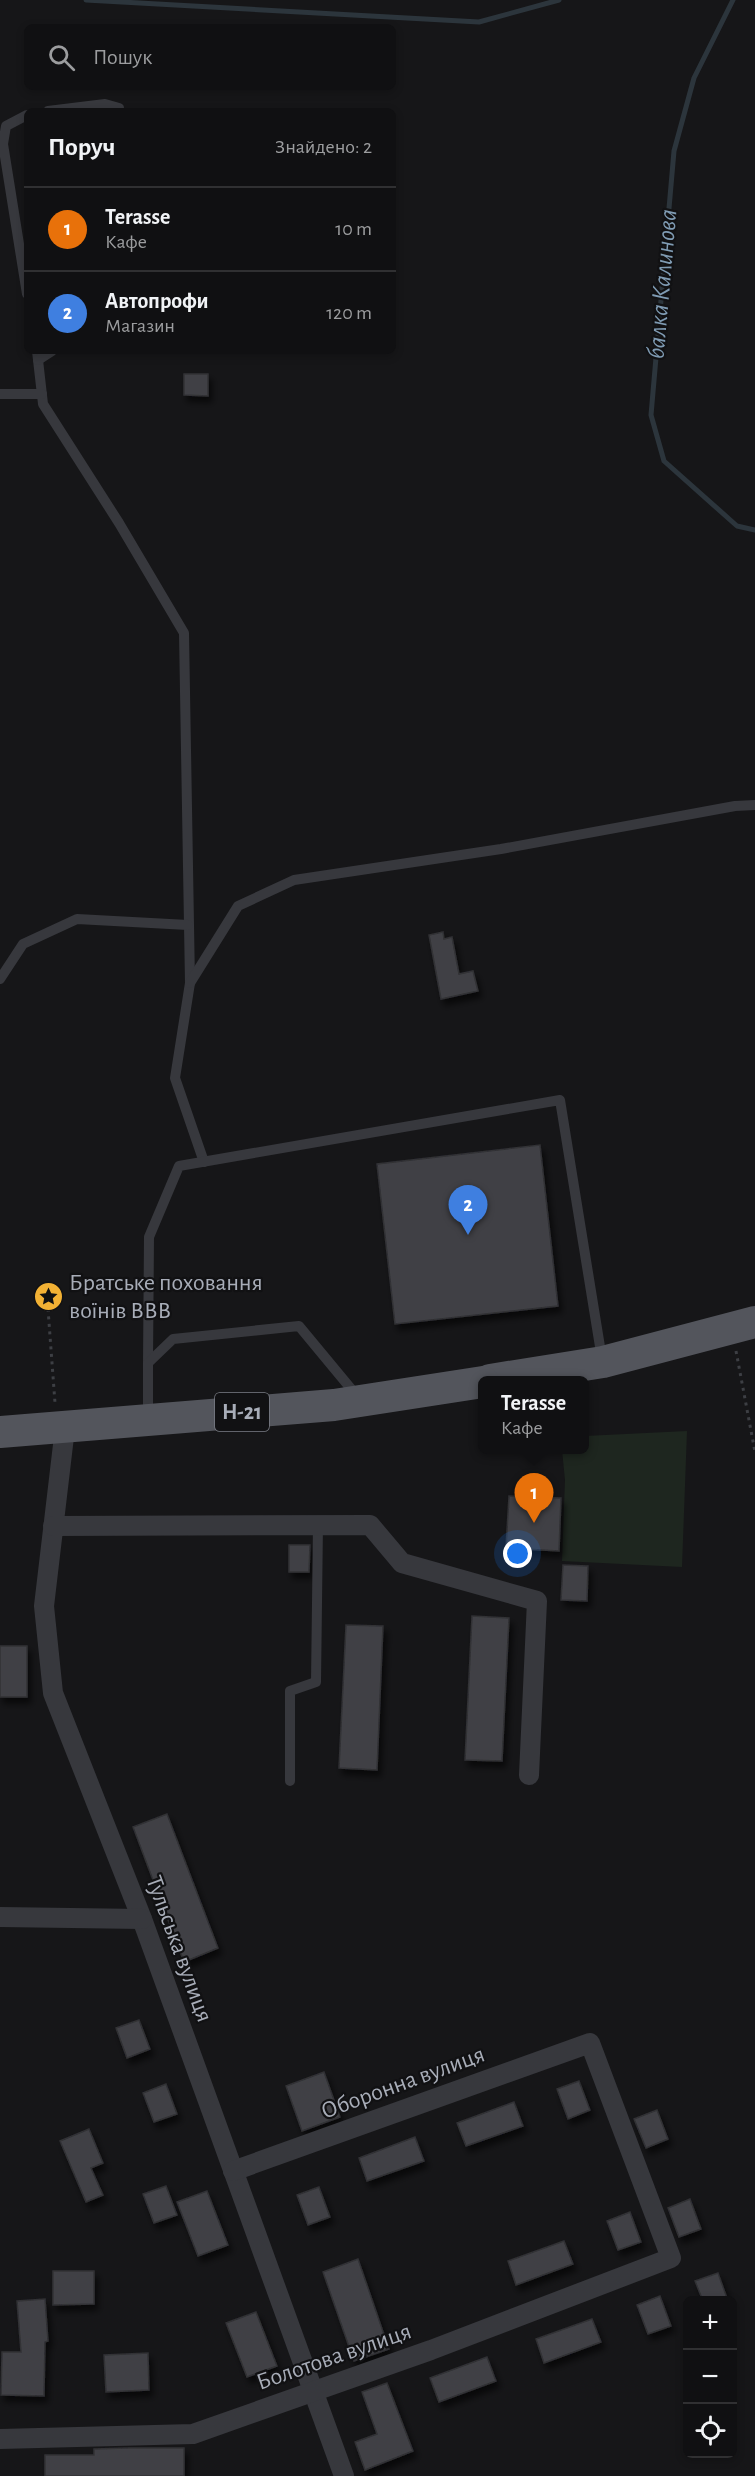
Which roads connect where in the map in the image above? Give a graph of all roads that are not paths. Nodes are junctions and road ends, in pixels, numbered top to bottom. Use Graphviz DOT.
graph roads {
  1 [pos="72,108"];
  2 [pos="119,108"];
  3 [pos="24,117"];
  4 [pos="24,275"];
  5 [pos="37,356"];
  6 [pos="0,394"];
  7 [pos="43,399"];
  8 [pos="755,805"];
  9 [pos="188,925"];
  10 [pos="0,979"];
  11 [pos="190,983"];
  12 [pos="204,1162"];
  13 [pos="743,1325"];
  14 [pos="603,1362"];
  15 [pos="148,1363"];
  16 [pos="515,1376"];
  17 [pos="478,1383"];
  18 [pos="361,1401"];
  19 [pos="148,1421"];
  20 [pos="61,1428"];
  21 [pos="0,1432"];
  22 [pos="318,1524"];
  23 [pos="53,1526"];
  24 [pos="529,1775"];
  25 [pos="290,1781"];
  26 [pos="0,1917"];
  27 [pos="142,1919"];
  28 [pos="233,2171"];
  29 [pos="671,2258"];
  30 [pos="313,2391"];
  31 [pos="0,2439"];
  32 [pos="344,2476"];
  1 -- 2 [label="lane"];
  3 -- 4 [label="lane"];
  5 -- 7 [label="lane"];
  6 -- 7 [label="lane"];
  7 -- 9 [label="lane"];
  8 -- 11 [label="lane"];
  9 -- 10 [label="lane"];
  9 -- 11 [label="lane"];
  11 -- 12 [label="lane"];
  12 -- 14 [label="lane"];
  12 -- 15 [label="lane"];
  13 -- 14 [label="main road"];
  14 -- 16 [label="main road"];
  15 -- 18 [label="lane"];
  15 -- 19 [label="lane"];
  17 -- 18 [label="main road, Н-21"];
  18 -- 19 [label="main road, Н-21"];
  19 -- 20 [label="main road, Н-21"];
  20 -- 21 [label="main road, Н-21"];
  20 -- 23 [label="street, Тульська вулиця"];
  22 -- 23 [label="street"];
  22 -- 24 [label="street"];
  22 -- 25 [label="lane"];
  23 -- 27 [label="street, Тульська вулиця"];
  26 -- 27 [label="street"];
  27 -- 28 [label="street, Тульська вулиця"];
  28 -- 29 [label="street, Оборонна вулиця"];
  28 -- 30 [label="street, Тульська вулиця"];
  29 -- 30 [label="street, Болотова вулиця"];
  30 -- 31 [label="street, Болотова вулиця"];
  30 -- 32 [label="street, Тульська вулиця"];
}
